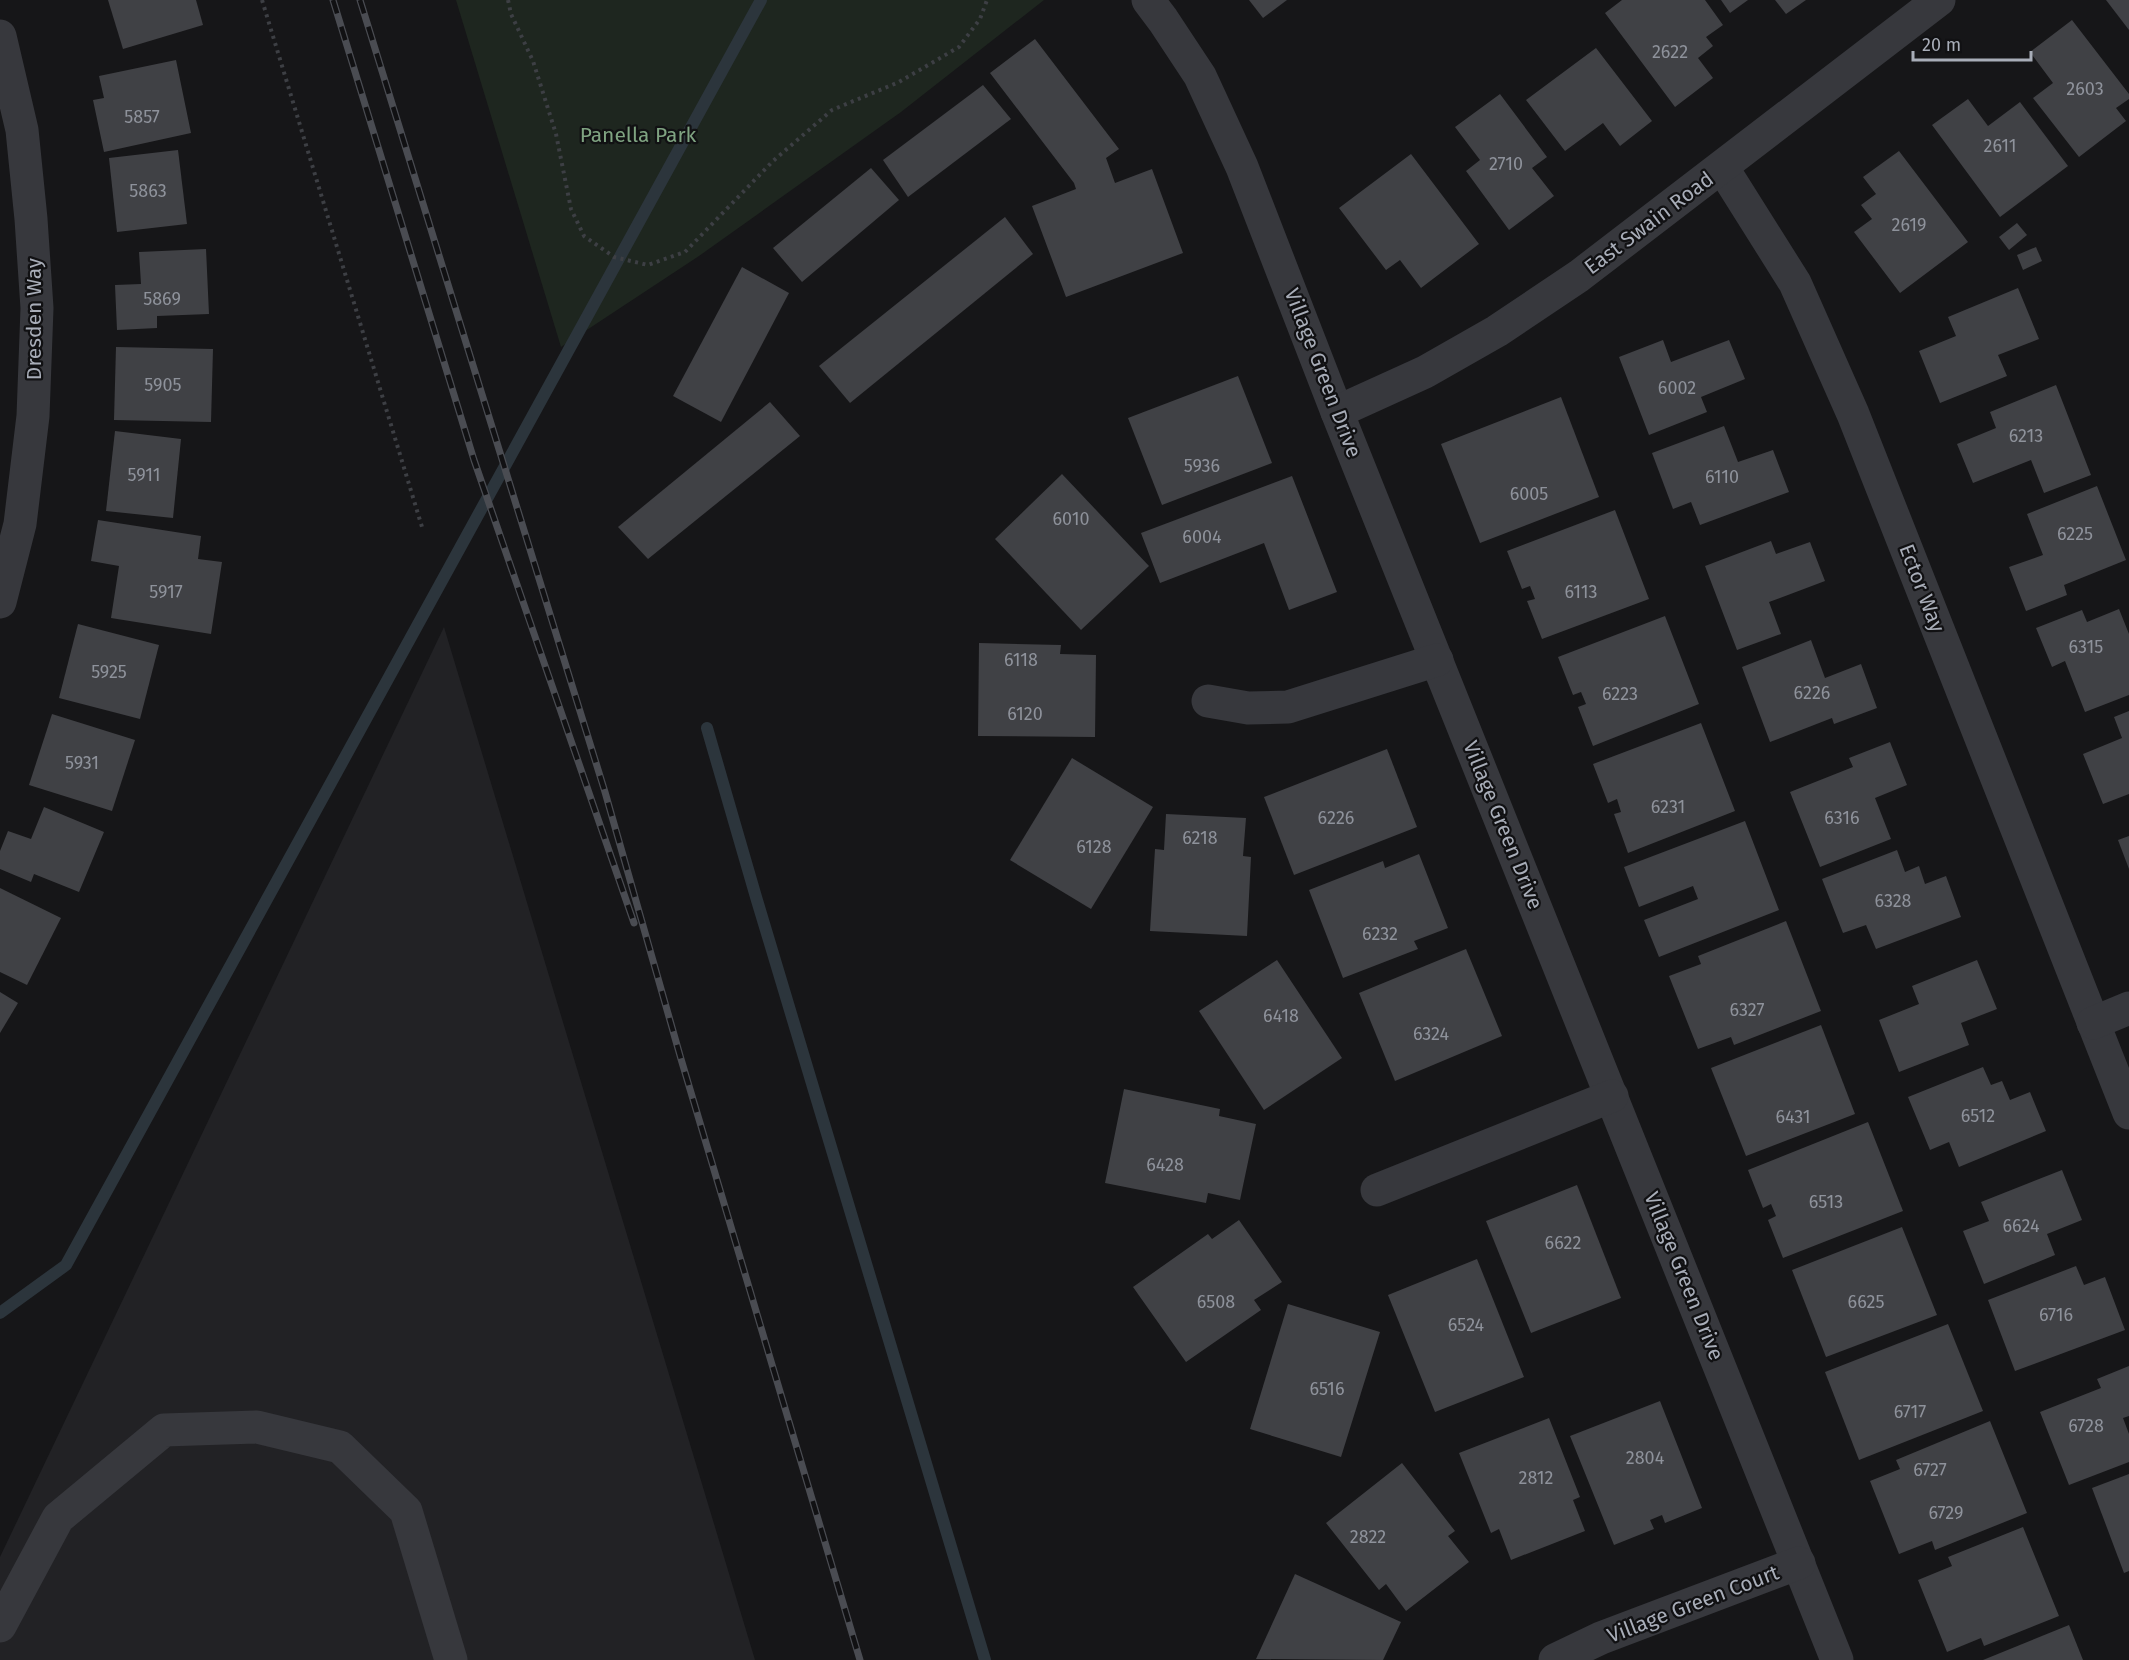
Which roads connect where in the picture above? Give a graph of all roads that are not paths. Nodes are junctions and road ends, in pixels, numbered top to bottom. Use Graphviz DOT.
graph roads {
  1 [pos="1148,0"];
  2 [pos="1940,0"];
  3 [pos="0,36"];
  4 [pos="1722,167"];
  5 [pos="1337,412"];
  6 [pos="0,602"];
  7 [pos="1437,660"];
  8 [pos="1208,701"];
  9 [pos="2129,1008"];
  10 [pos="2093,1023"];
  11 [pos="1612,1096"];
  12 [pos="2129,1113"];
  13 [pos="1377,1190"];
  14 [pos="1799,1563"];
  15 [pos="0,1626"];
  16 [pos="451,1660"];
  17 [pos="1555,1660"];
  18 [pos="1837,1660"];
  1 -- 5 [label="street, Village Green Drive"];
  2 -- 4 [label="street, East Swain Road"];
  3 -- 6 [label="street, Dresden Way"];
  4 -- 5 [label="street, East Swain Road"];
  4 -- 10 [label="street, Ector Way"];
  5 -- 7 [label="street, Village Green Drive"];
  7 -- 8 [label="street"];
  7 -- 11 [label="street, Village Green Drive"];
  9 -- 10 [label="street"];
  10 -- 12 [label="street, Ector Way"];
  11 -- 13 [label="street"];
  11 -- 14 [label="street, Village Green Drive"];
  14 -- 17 [label="street, Village Green Court"];
  14 -- 18 [label="street, Village Green Drive"];
  15 -- 16 [label="street"];
}
